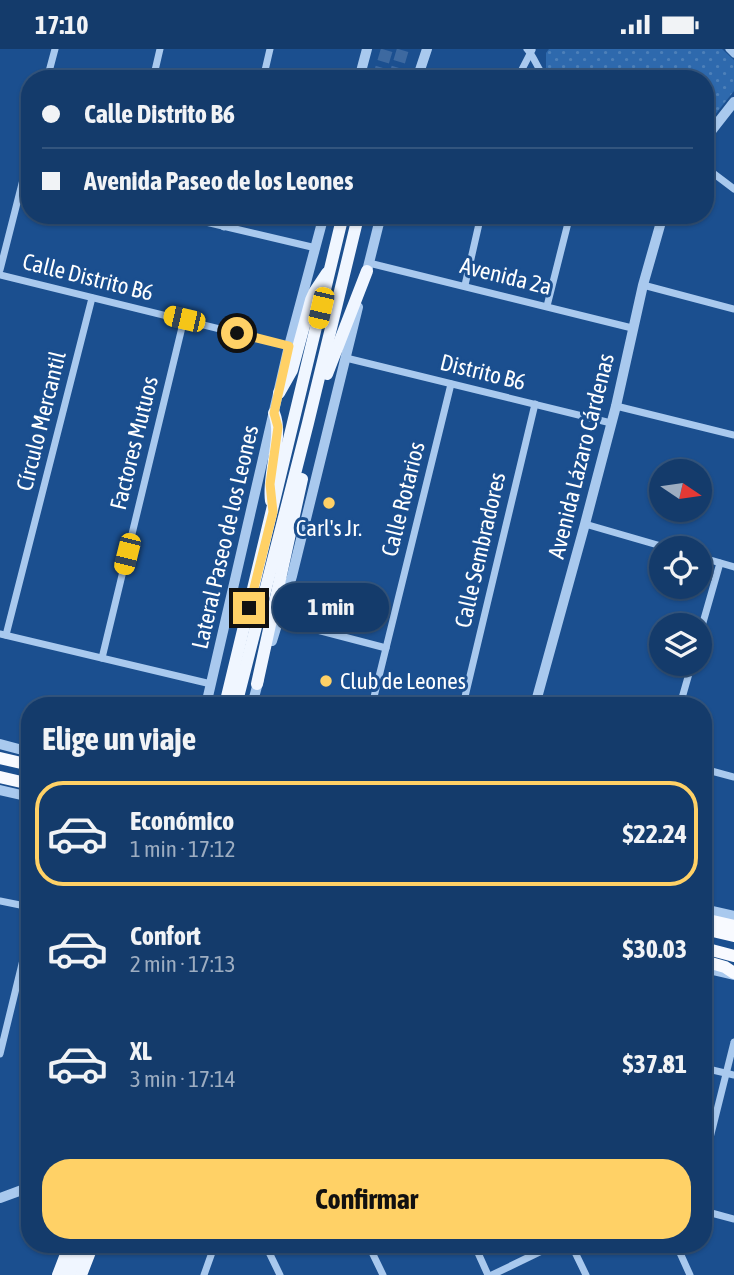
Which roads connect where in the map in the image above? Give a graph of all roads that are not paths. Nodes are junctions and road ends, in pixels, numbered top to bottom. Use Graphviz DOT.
graph roads {
  1 [pos="55,49"];
  2 [pos="160,49"];
  3 [pos="270,49"];
  4 [pos="367,49"];
  5 [pos="420,49"];
  6 [pos="427,49"];
  7 [pos="729,49"];
  8 [pos="530,50"];
  9 [pos="734,54"];
  10 [pos="422,62"];
  11 [pos="49,70"];
  12 [pos="155,70"];
  13 [pos="264,70"];
  14 [pos="361,70"];
  15 [pos="420,70"];
  16 [pos="521,70"];
  17 [pos="539,70"];
  18 [pos="734,102"];
  19 [pos="714,123"];
  20 [pos="714,174"];
  21 [pos="734,189"];
  22 [pos="21,199"];
  23 [pos="213,224"];
  24 [pos="226,224"];
  25 [pos="322,224"];
  26 [pos="342,224"];
  27 [pos="356,224"];
  28 [pos="379,224"];
  29 [pos="479,224"];
  30 [pos="568,224"];
  31 [pos="660,224"];
  32 [pos="225,227"];
  33 [pos="316,248"];
  34 [pos="331,267"];
  35 [pos="368,267"];
  36 [pos="0,272"];
  37 [pos="464,285"];
  38 [pos="643,285"];
  39 [pos="92,298"];
  40 [pos="547,306"];
  41 [pos="734,309"];
  42 [pos="184,319"];
  43 [pos="632,328"];
  44 [pos="289,346"];
  45 [pos="346,358"];
  46 [pos="451,384"];
  47 [pos="278,393"];
  48 [pos="535,404"];
  49 [pos="616,406"];
  50 [pos="274,413"];
  51 [pos="308,423"];
  52 [pos="611,423"];
  53 [pos="734,435"];
  54 [pos="273,512"];
  55 [pos="585,524"];
  56 [pos="649,543"];
  57 [pos="712,561"];
  58 [pos="720,563"];
  59 [pos="734,567"];
  60 [pos="706,613"];
  61 [pos="279,620"];
  62 [pos="3,635"];
  63 [pos="386,649"];
  64 [pos="102,658"];
  65 [pos="688,676"];
  66 [pos="211,684"];
  67 [pos="257,684"];
  68 [pos="208,697"];
  69 [pos="227,697"];
  70 [pos="238,697"];
  71 [pos="254,697"];
  72 [pos="374,697"];
  73 [pos="465,697"];
  74 [pos="537,697"];
  75 [pos="682,697"];
  76 [pos="0,744"];
  77 [pos="21,756"];
  78 [pos="0,758"];
  79 [pos="21,760"];
  80 [pos="712,771"];
  81 [pos="0,777"];
  82 [pos="734,777"];
  83 [pos="21,782"];
  84 [pos="0,790"];
  85 [pos="21,795"];
  86 [pos="0,901"];
  87 [pos="21,905"];
  88 [pos="712,911"];
  89 [pos="734,916"];
  90 [pos="712,921"];
  91 [pos="734,926"];
  92 [pos="712,931"];
  93 [pos="734,936"];
  94 [pos="712,950"];
  95 [pos="734,956"];
  96 [pos="712,963"];
  97 [pos="21,968"];
  98 [pos="712,970"];
  99 [pos="734,974"];
  100 [pos="734,1042"];
  101 [pos="0,1053"];
  102 [pos="712,1070"];
  103 [pos="730,1074"];
  104 [pos="712,1135"];
  105 [pos="21,1190"];
  106 [pos="0,1198"];
  107 [pos="712,1213"];
  108 [pos="734,1219"];
  109 [pos="67,1253"];
  110 [pos="79,1253"];
  111 [pos="90,1253"];
  112 [pos="98,1253"];
  113 [pos="212,1253"];
  114 [pos="269,1253"];
  115 [pos="372,1253"];
  116 [pos="479,1253"];
  117 [pos="537,1253"];
  118 [pos="575,1253"];
  119 [pos="680,1253"];
  120 [pos="58,1275"];
  121 [pos="69,1275"];
  122 [pos="81,1275"];
  123 [pos="91,1275"];
  124 [pos="204,1275"];
  125 [pos="280,1275"];
  126 [pos="383,1275"];
  127 [pos="490,1275"];
  128 [pos="586,1275"];
  129 [pos="690,1275"];
  1 -- 11 [label="street"];
  2 -- 12 [label="street"];
  3 -- 13 [label="street"];
  4 -- 14 [label="street"];
  5 -- 10 [label="street"];
  6 -- 10 [label="street"];
  7 -- 9 [label="street"];
  8 -- 16 [label="street"];
  8 -- 17 [label="street"];
  10 -- 15 [label="street"];
  18 -- 19 [label="street"];
  20 -- 21 [label="street"];
  22 -- 36 [label="street"];
  23 -- 32 [label="street"];
  24 -- 32 [label="street"];
  25 -- 33 [label="street, Lateral Paseo de los Leones"];
  26 -- 34 [label="main road"];
  27 -- 51 [label="main road"];
  28 -- 35 [label="street"];
  29 -- 37 [label="street"];
  30 -- 40 [label="street"];
  31 -- 38 [label="street, Avenida Lázaro Cárdenas"];
  32 -- 33 [label="street"];
  33 -- 44 [label="street, Lateral Paseo de los Leones"];
  34 -- 47 [label="main road"];
  34 -- 54 [label="main road"];
  35 -- 37 [label="street, Avenida 2a"];
  35 -- 45 [label="street"];
  35 -- 51 [label="main road"];
  36 -- 39 [label="street, Calle Distrito B6"];
  37 -- 40 [label="street, Avenida 2a"];
  38 -- 41 [label="street"];
  38 -- 43 [label="street, Avenida Lázaro Cárdenas"];
  39 -- 42 [label="street, Calle Distrito B6"];
  39 -- 62 [label="street, Círculo Mercantil"];
  40 -- 43 [label="street, Avenida 2a"];
  42 -- 44 [label="street, Calle Distrito B6"];
  42 -- 64 [label="street, Factores Mutuos"];
  43 -- 49 [label="street, Avenida Lázaro Cárdenas"];
  44 -- 47 [label="street, Lateral Paseo de los Leones"];
  45 -- 46 [label="street, Distrito B6"];
  45 -- 61 [label="street"];
  46 -- 48 [label="street, Distrito B6"];
  46 -- 63 [label="street, Calle Rotarios"];
  47 -- 50 [label="street, Lateral Paseo de los Leones"];
  48 -- 52 [label="street, Distrito B6"];
  48 -- 73 [label="street, Calle Sembradores"];
  49 -- 52 [label="street, Avenida Lázaro Cárdenas"];
  49 -- 53 [label="street"];
  50 -- 54 [label="main road"];
  50 -- 66 [label="street, Lateral Paseo de los Leones"];
  51 -- 67 [label="main road"];
  51 -- 70 [label="main road"];
  52 -- 55 [label="street, Avenida Lázaro Cárdenas"];
  54 -- 69 [label="main road"];
  55 -- 56 [label="street"];
  55 -- 74 [label="street, Avenida Lázaro Cárdenas"];
  57 -- 58 [label="street"];
  58 -- 59 [label="street"];
  58 -- 60 [label="street"];
  61 -- 63 [label="street"];
  61 -- 67 [label="street"];
  62 -- 64 [label="street"];
  63 -- 72 [label="street, Calle Rotarios"];
  64 -- 66 [label="street"];
  65 -- 75 [label="street"];
  66 -- 68 [label="street, Lateral Paseo de los Leones"];
  67 -- 71 [label="street"];
  76 -- 77 [label="street"];
  78 -- 79 [label="highway"];
  80 -- 82 [label="street"];
  81 -- 83 [label="highway"];
  84 -- 85 [label="street"];
  86 -- 87 [label="street"];
  88 -- 89 [label="street"];
  90 -- 91 [label="highway"];
  92 -- 93 [label="highway"];
  94 -- 95 [label="highway"];
  96 -- 99 [label="highway"];
  97 -- 101 [label="street"];
  98 -- 99 [label="street"];
  100 -- 103 [label="street"];
  102 -- 103 [label="street"];
  103 -- 104 [label="street"];
  105 -- 106 [label="street"];
  107 -- 108 [label="street"];
  109 -- 120 [label="main road"];
  110 -- 121 [label="main road"];
  111 -- 122 [label="main road"];
  112 -- 123 [label="main road"];
  113 -- 124 [label="street"];
  114 -- 125 [label="street"];
  115 -- 126 [label="street"];
  116 -- 127 [label="street"];
  117 -- 127 [label="street"];
  118 -- 128 [label="street"];
  119 -- 129 [label="street"];
}
